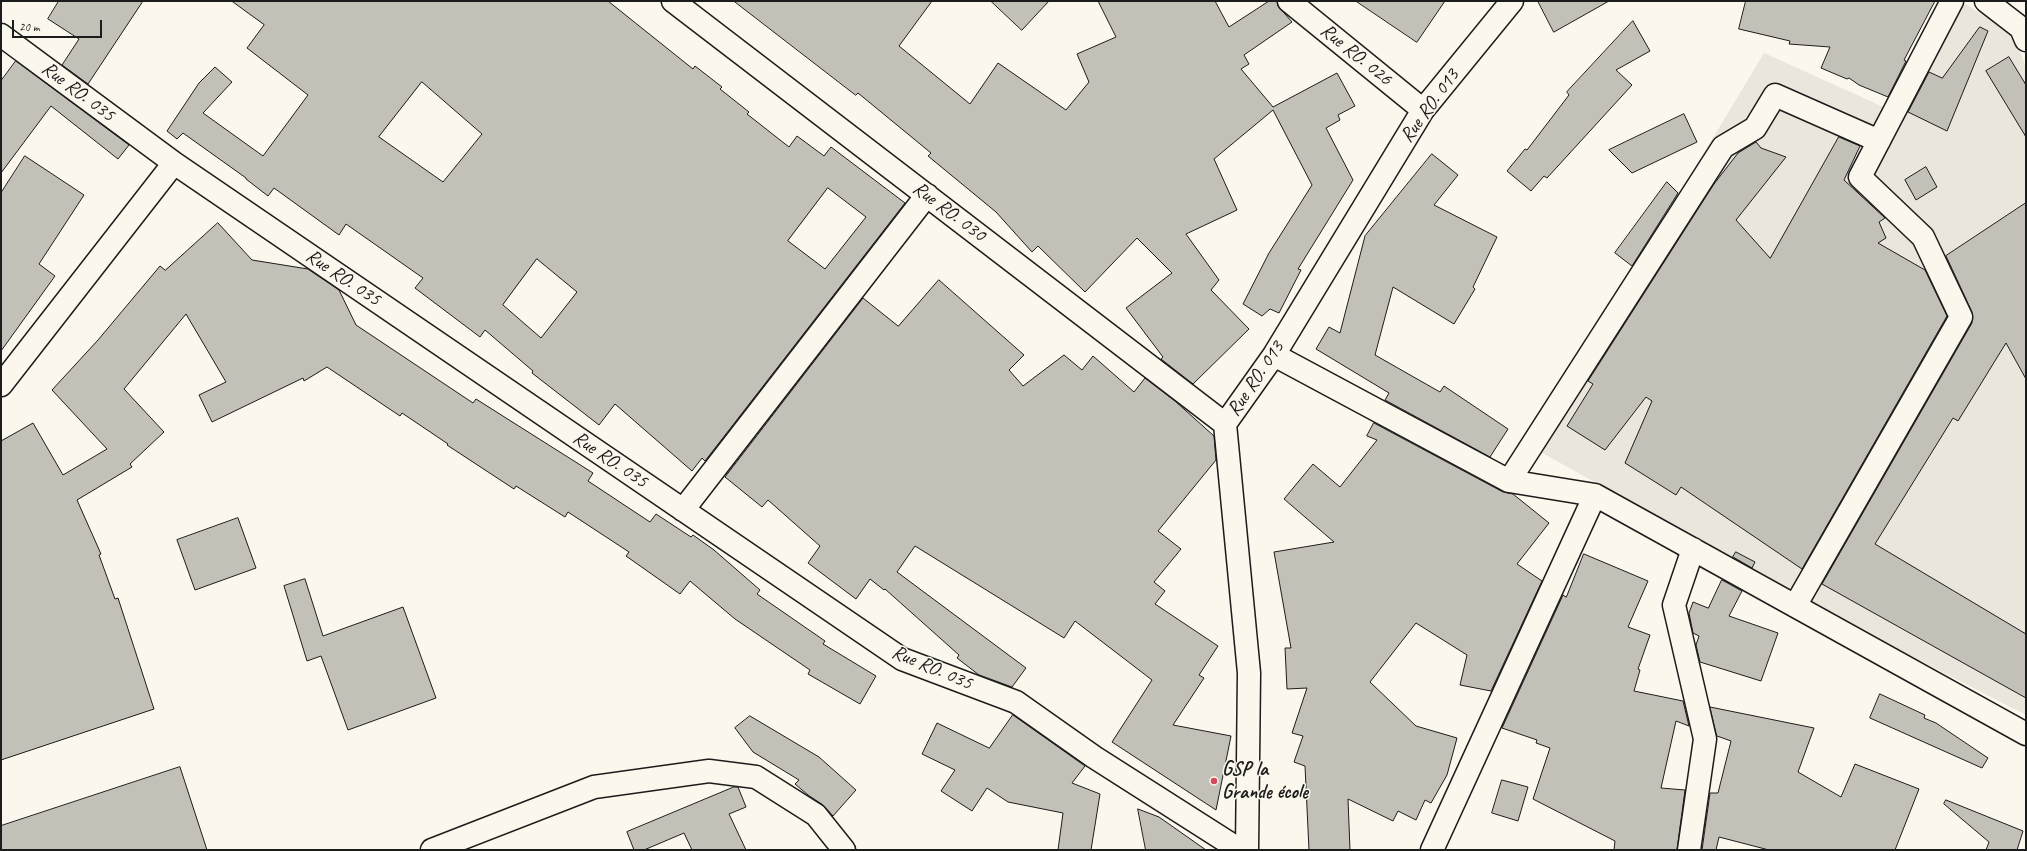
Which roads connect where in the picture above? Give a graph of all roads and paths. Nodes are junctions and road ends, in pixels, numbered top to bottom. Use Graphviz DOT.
graph roads {
  1 [pos="673,1"];
  2 [pos="1289,1"];
  3 [pos="1512,1"];
  4 [pos="1952,1"];
  5 [pos="1986,1"];
  6 [pos="2024,30"];
  7 [pos="1,35"];
  8 [pos="1423,110"];
  9 [pos="1879,141"];
  10 [pos="174,163"];
  11 [pos="926,195"];
  12 [pos="1274,355"];
  13 [pos="1,385"];
  14 [pos="1225,424"];
  15 [pos="1509,481"];
  16 [pos="1595,495"];
  17 [pos="683,510"];
  18 [pos="1693,549"];
  19 [pos="1795,606"];
  20 [pos="2026,734"];
  21 [pos="432,850"];
  22 [pos="844,850"];
  23 [pos="1240,850"];
  24 [pos="1247,850"];
  25 [pos="1432,850"];
  26 [pos="1689,850"];
  1 -- 11 [label="street, Rue RO. 030"];
  2 -- 8 [label="street, Rue RO. 026"];
  3 -- 8 [label="street, Rue RO. 013"];
  4 -- 9 [label="street"];
  5 -- 6 [label="street"];
  7 -- 10 [label="street, Rue RO. 035"];
  8 -- 12 [label="street, Rue RO. 013"];
  9 -- 15 [label="street"];
  9 -- 19 [label="street"];
  10 -- 13 [label="street"];
  10 -- 17 [label="street, Rue RO. 035"];
  11 -- 14 [label="street, Rue RO. 030"];
  11 -- 17 [label="street"];
  12 -- 14 [label="street, Rue RO. 013"];
  12 -- 15 [label="street"];
  14 -- 24 [label="street, Rue RO. 013"];
  15 -- 16 [label="street"];
  16 -- 18 [label="street"];
  16 -- 25 [label="street"];
  17 -- 23 [label="street, Rue RO. 035"];
  18 -- 19 [label="street"];
  18 -- 26 [label="street"];
  19 -- 20 [label="street"];
  21 -- 22 [label="street"];
}
